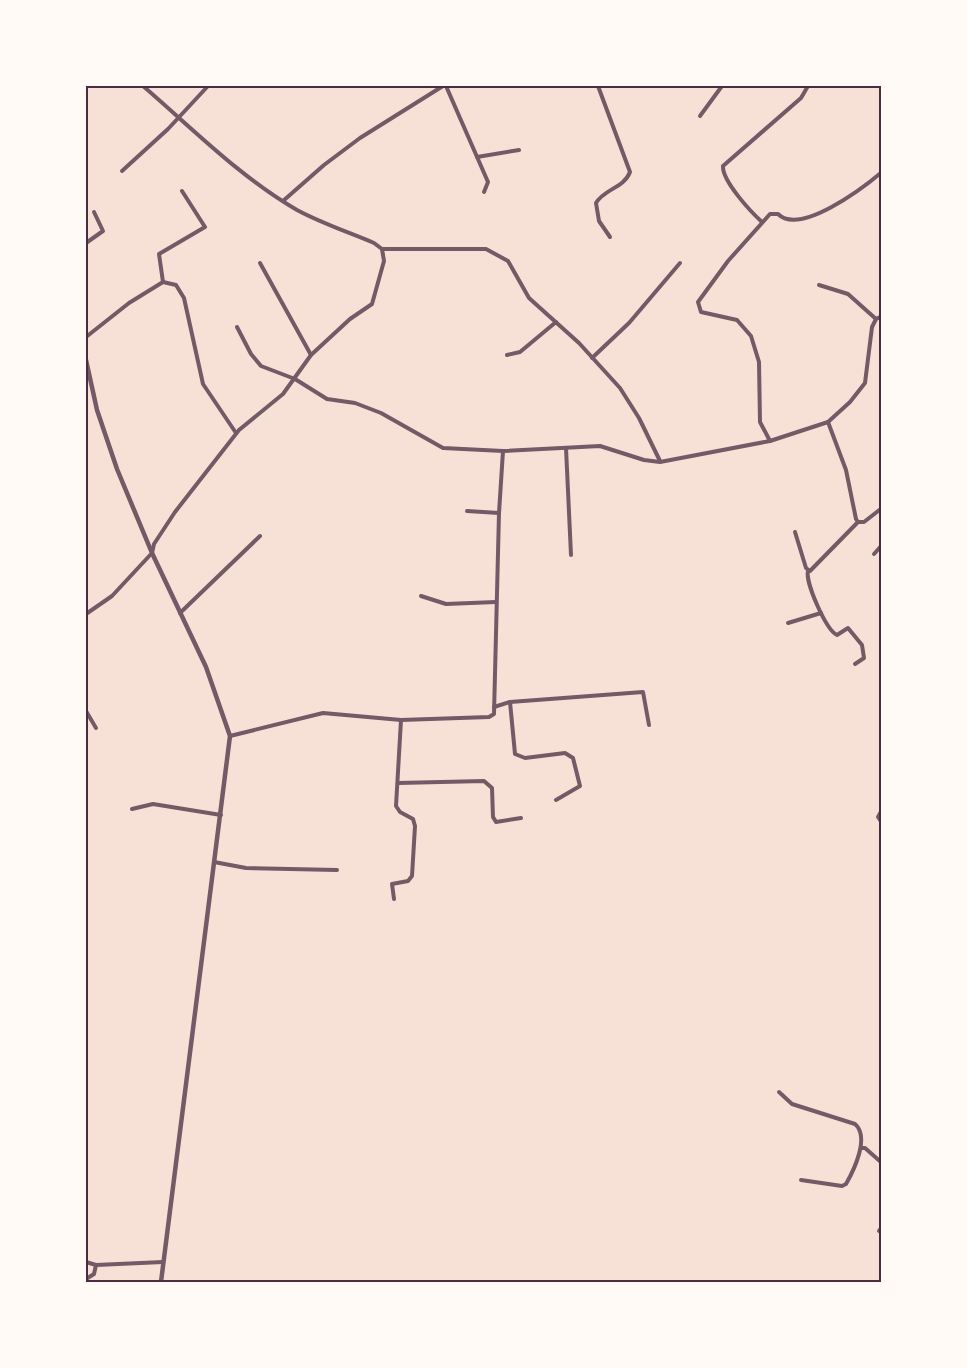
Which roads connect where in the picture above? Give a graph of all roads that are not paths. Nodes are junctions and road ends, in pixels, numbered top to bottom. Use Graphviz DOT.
graph roads {
  1 [pos="143,86"];
  2 [pos="208,86"];
  3 [pos="445,86"];
  4 [pos="598,86"];
  5 [pos="722,86"];
  6 [pos="808,86"];
  7 [pos="700,116"];
  8 [pos="179,117"];
  9 [pos="519,150"];
  10 [pos="477,157"];
  11 [pos="122,171"];
  12 [pos="882,172"];
  13 [pos="182,191"];
  14 [pos="484,192"];
  15 [pos="283,201"];
  16 [pos="94,212"];
  17 [pos="762,222"];
  18 [pos="610,237"];
  19 [pos="86,243"];
  20 [pos="381,249"];
  21 [pos="260,263"];
  22 [pos="680,263"];
  23 [pos="163,282"];
  24 [pos="819,285"];
  25 [pos="882,316"];
  26 [pos="876,319"];
  27 [pos="555,322"];
  28 [pos="237,327"];
  29 [pos="86,337"];
  30 [pos="311,355"];
  31 [pos="507,355"];
  32 [pos="592,358"];
  33 [pos="86,360"];
  34 [pos="295,379"];
  35 [pos="828,422"];
  36 [pos="236,433"];
  37 [pos="770,441"];
  38 [pos="566,448"];
  39 [pos="503,452"];
  40 [pos="660,462"];
  41 [pos="882,508"];
  42 [pos="467,511"];
  43 [pos="499,513"];
  44 [pos="858,522"];
  45 [pos="795,532"];
  46 [pos="260,536"];
  47 [pos="882,545"];
  48 [pos="152,553"];
  49 [pos="874,554"];
  50 [pos="571,555"];
  51 [pos="808,571"];
  52 [pos="422,596"];
  53 [pos="496,602"];
  54 [pos="180,613"];
  55 [pos="821,613"];
  56 [pos="86,614"];
  57 [pos="788,622"];
  58 [pos="855,664"];
  59 [pos="510,702"];
  60 [pos="494,707"];
  61 [pos="86,711"];
  62 [pos="401,720"];
  63 [pos="649,725"];
  64 [pos="96,728"];
  65 [pos="230,736"];
  66 [pos="399,783"];
  67 [pos="556,800"];
  68 [pos="132,809"];
  69 [pos="882,810"];
  70 [pos="221,816"];
  71 [pos="521,818"];
  72 [pos="882,823"];
  73 [pos="214,862"];
  74 [pos="337,870"];
  75 [pos="394,898"];
  76 [pos="779,1092"];
  77 [pos="861,1148"];
  78 [pos="882,1163"];
  79 [pos="801,1180"];
  80 [pos="86,1262"];
  81 [pos="163,1262"];
  82 [pos="96,1265"];
  83 [pos="86,1279"];
  84 [pos="161,1282"];
  1 -- 8 [label="street"];
  2 -- 8 [label="street"];
  3 -- 10 [label="street"];
  3 -- 15 [label="street"];
  4 -- 18 [label="street"];
  5 -- 7 [label="street"];
  6 -- 17 [label="street"];
  8 -- 11 [label="street"];
  8 -- 15 [label="street"];
  9 -- 10 [label="street"];
  10 -- 14 [label="street"];
  12 -- 17 [label="street"];
  13 -- 23 [label="street"];
  15 -- 20 [label="street"];
  16 -- 19 [label="street"];
  17 -- 37 [label="street"];
  20 -- 27 [label="street"];
  20 -- 30 [label="street"];
  21 -- 30 [label="street"];
  22 -- 32 [label="street"];
  23 -- 29 [label="street"];
  23 -- 36 [label="street"];
  24 -- 26 [label="street"];
  25 -- 26 [label="street"];
  26 -- 35 [label="street"];
  27 -- 31 [label="street"];
  27 -- 32 [label="street"];
  28 -- 34 [label="street"];
  30 -- 34 [label="street"];
  32 -- 40 [label="street"];
  33 -- 48 [label="street"];
  34 -- 36 [label="street"];
  34 -- 39 [label="street"];
  35 -- 37 [label="street"];
  35 -- 44 [label="street"];
  36 -- 48 [label="street"];
  37 -- 40 [label="street"];
  38 -- 39 [label="street"];
  38 -- 40 [label="street"];
  38 -- 50 [label="street"];
  39 -- 43 [label="street"];
  41 -- 44 [label="street"];
  42 -- 43 [label="street"];
  43 -- 53 [label="street"];
  44 -- 51 [label="street"];
  45 -- 51 [label="street"];
  46 -- 54 [label="street"];
  47 -- 49 [label="street"];
  48 -- 54 [label="street"];
  48 -- 56 [label="street"];
  51 -- 55 [label="street"];
  52 -- 53 [label="street"];
  53 -- 60 [label="street"];
  54 -- 65 [label="street"];
  55 -- 57 [label="street"];
  55 -- 58 [label="street"];
  59 -- 60 [label="street"];
  59 -- 63 [label="street"];
  59 -- 67 [label="street"];
  60 -- 62 [label="street"];
  61 -- 64 [label="street"];
  62 -- 65 [label="street"];
  62 -- 66 [label="street"];
  65 -- 70 [label="street"];
  66 -- 71 [label="street"];
  66 -- 75 [label="street"];
  68 -- 70 [label="street"];
  69 -- 72 [label="street"];
  70 -- 73 [label="street"];
  73 -- 74 [label="street"];
  73 -- 81 [label="street"];
  76 -- 77 [label="street"];
  77 -- 78 [label="street"];
  77 -- 79 [label="street"];
  80 -- 82 [label="street"];
  81 -- 82 [label="street"];
  81 -- 84 [label="street"];
  82 -- 83 [label="street"];
}
